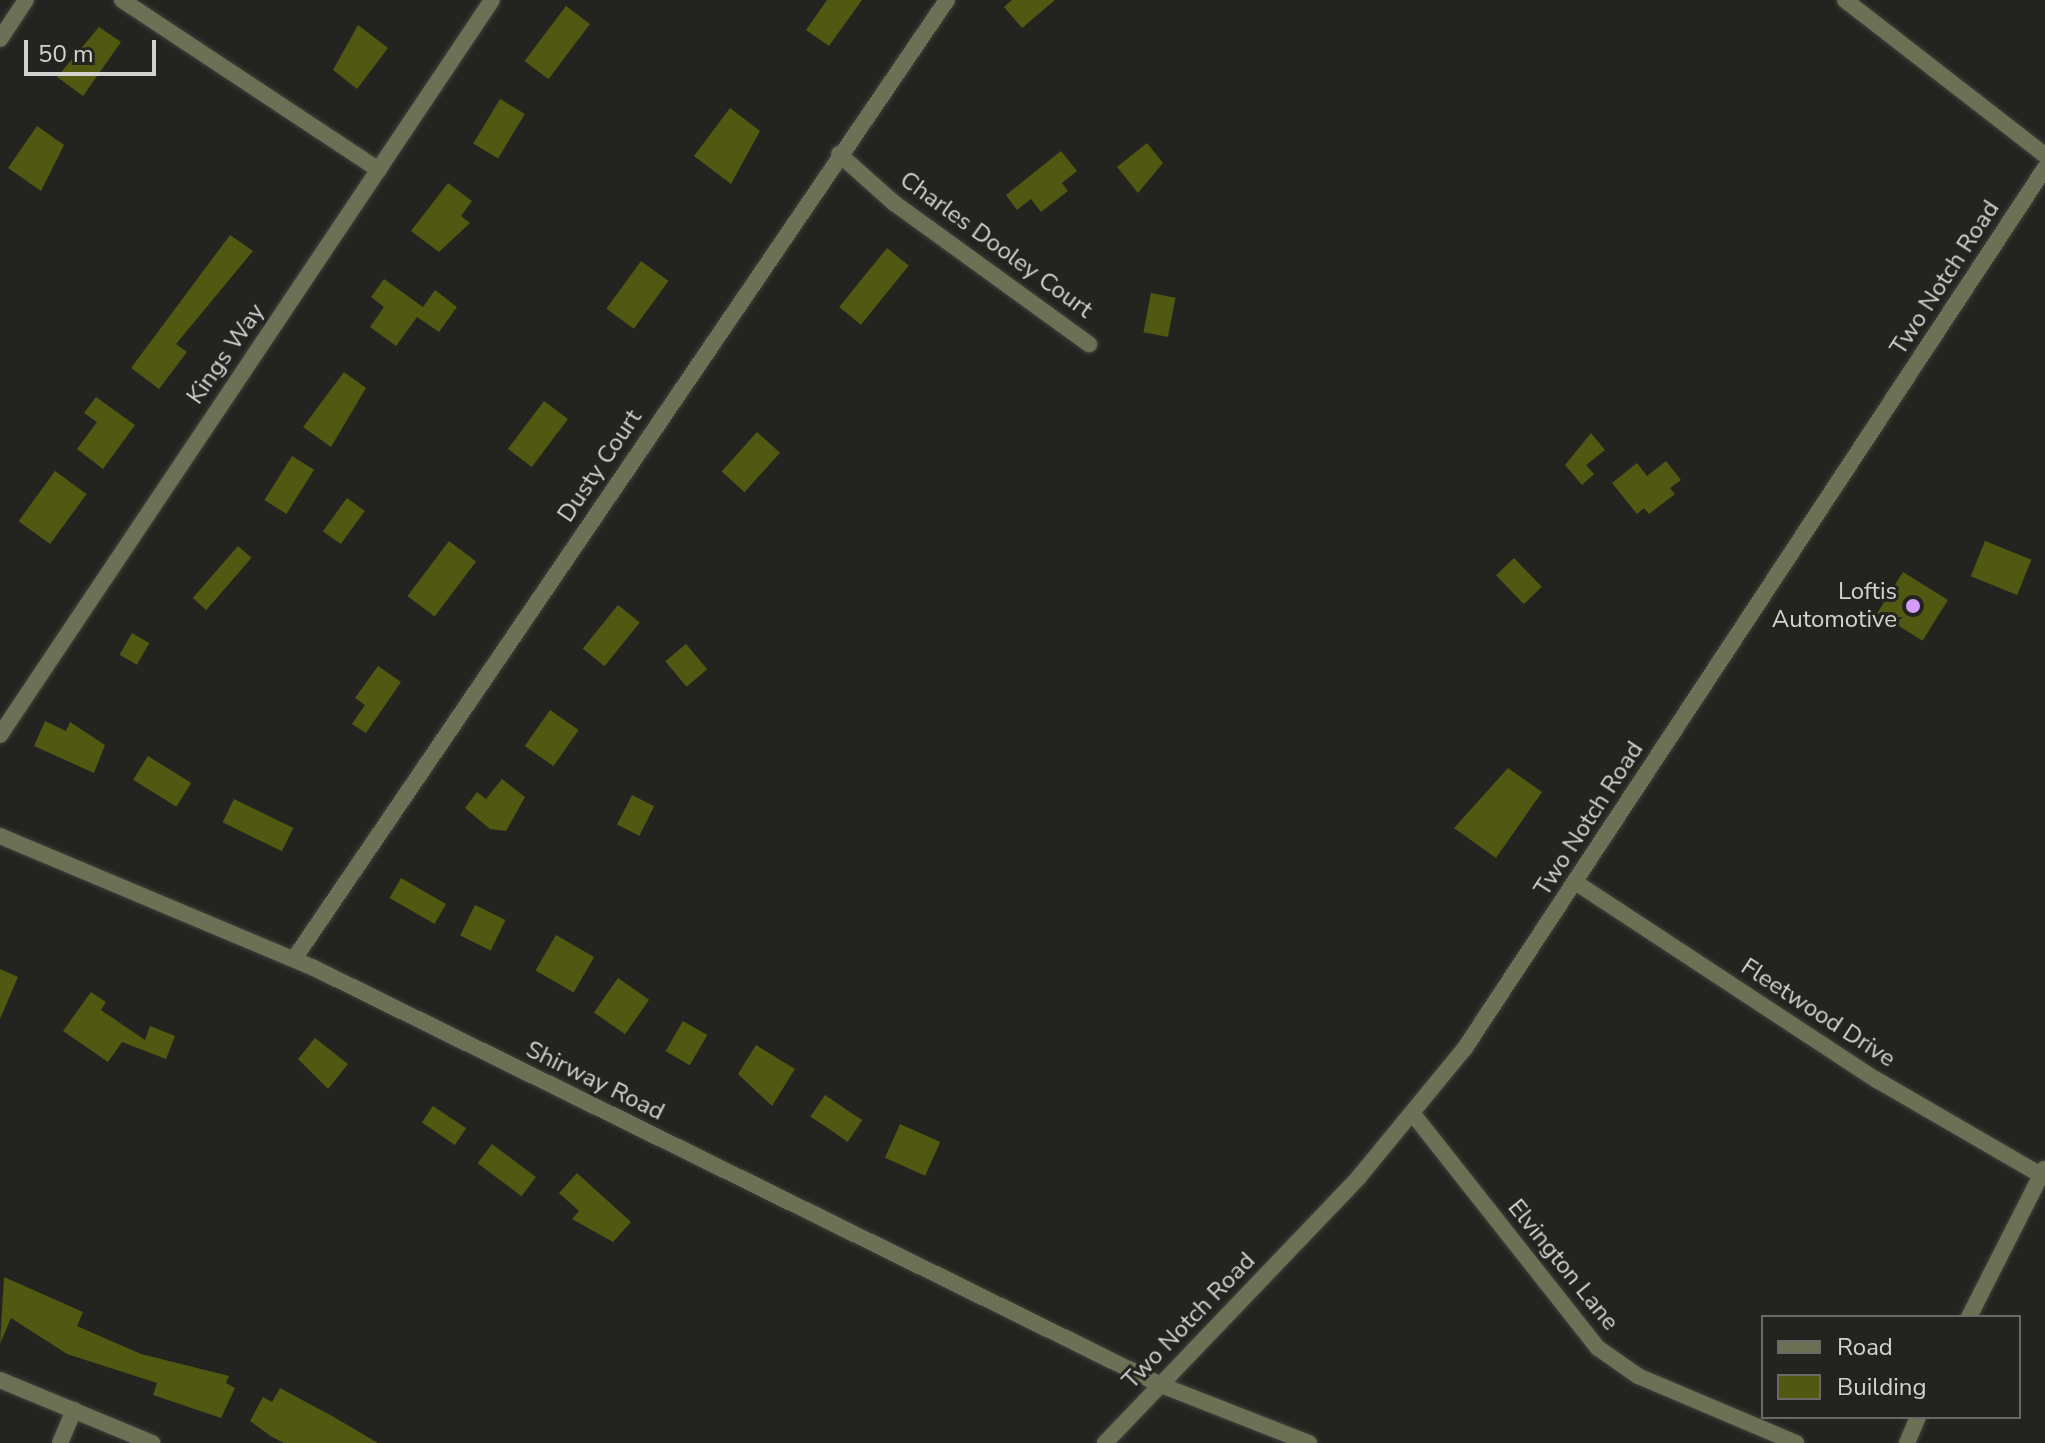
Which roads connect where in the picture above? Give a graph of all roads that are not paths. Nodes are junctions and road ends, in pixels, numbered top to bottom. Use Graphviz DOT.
graph roads {
  1 [pos="26,0"];
  2 [pos="122,0"];
  3 [pos="492,0"];
  4 [pos="947,0"];
  5 [pos="1845,0"];
  6 [pos="0,39"];
  7 [pos="839,154"];
  8 [pos="2045,155"];
  9 [pos="2045,168"];
  10 [pos="379,170"];
  11 [pos="1089,344"];
  12 [pos="0,735"];
  13 [pos="0,836"];
  14 [pos="1575,882"];
  15 [pos="294,959"];
  16 [pos="1413,1114"];
  17 [pos="2043,1171"];
  18 [pos="1970,1315"];
  19 [pos="0,1380"];
  20 [pos="1161,1385"];
  21 [pos="74,1410"];
  22 [pos="1917,1419"];
  23 [pos="60,1443"];
  24 [pos="152,1443"];
  25 [pos="1105,1443"];
  26 [pos="1309,1443"];
  27 [pos="1796,1443"];
  28 [pos="1907,1443"];
  1 -- 6 [label="street"];
  2 -- 10 [label="street"];
  3 -- 10 [label="street, Kings Way"];
  4 -- 7 [label="street, Dusty Court"];
  5 -- 8 [label="street"];
  7 -- 11 [label="street, Charles Dooley Court"];
  7 -- 15 [label="street, Dusty Court"];
  9 -- 14 [label="street, Two Notch Road"];
  10 -- 12 [label="street, Kings Way"];
  13 -- 15 [label="street, Shirway Road"];
  14 -- 16 [label="street, Two Notch Road"];
  14 -- 17 [label="street, Fleetwood Drive"];
  15 -- 20 [label="street, Shirway Road"];
  16 -- 20 [label="street, Two Notch Road"];
  16 -- 27 [label="street, Elvington Lane"];
  17 -- 18 [label="street"];
  19 -- 21 [label="street"];
  20 -- 25 [label="street, Two Notch Road"];
  20 -- 26 [label="street, Shirway Road"];
  21 -- 23 [label="street"];
  21 -- 24 [label="street"];
  22 -- 28 [label="street"];
}
